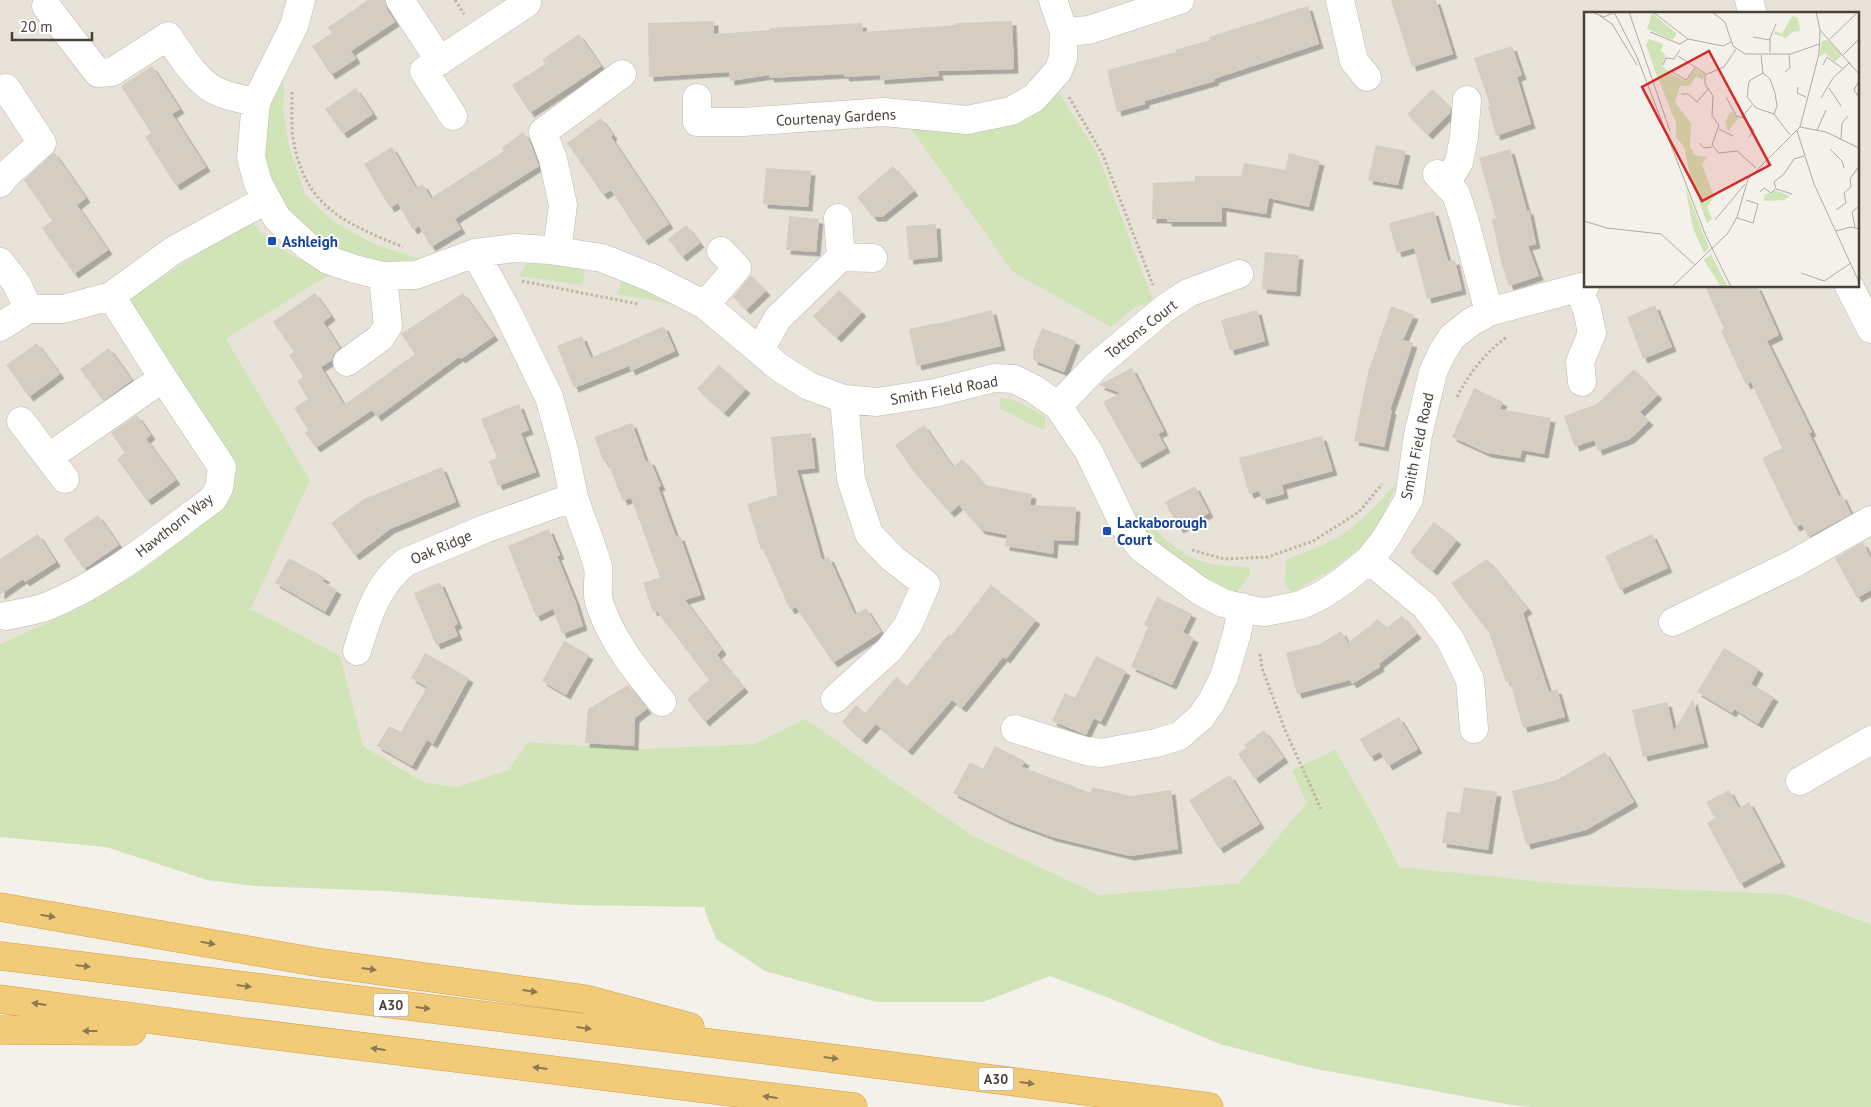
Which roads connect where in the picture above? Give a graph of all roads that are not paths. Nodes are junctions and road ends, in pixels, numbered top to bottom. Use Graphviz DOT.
graph roads {
  1 [pos="301,0"];
  2 [pos="400,0"];
  3 [pos="1053,0"];
  4 [pos="1180,0"];
  5 [pos="1340,0"];
  6 [pos="1749,0"];
  7 [pos="527,3"];
  8 [pos="46,6"];
  9 [pos="1753,12"];
  10 [pos="1064,32"];
  11 [pos="440,60"];
  12 [pos="622,74"];
  13 [pos="1367,77"];
  14 [pos="6,88"];
  15 [pos="698,98"];
  16 [pos="1467,100"];
  17 [pos="256,102"];
  18 [pos="453,116"];
  19 [pos="0,183"];
  20 [pos="266,200"];
  21 [pos="838,218"];
  22 [pos="557,251"];
  23 [pos="721,251"];
  24 [pos="841,257"];
  25 [pos="873,258"];
  26 [pos="0,262"];
  27 [pos="481,264"];
  28 [pos="1239,274"];
  29 [pos="383,276"];
  30 [pos="1581,287"];
  31 [pos="1850,288"];
  32 [pos="111,296"];
  33 [pos="705,305"];
  34 [pos="28,309"];
  35 [pos="1489,312"];
  36 [pos="0,327"];
  37 [pos="1871,328"];
  38 [pos="760,350"];
  39 [pos="347,362"];
  40 [pos="163,378"];
  41 [pos="1582,382"];
  42 [pos="844,399"];
  43 [pos="1058,406"];
  44 [pos="21,422"];
  45 [pos="50,457"];
  46 [pos="65,479"];
  47 [pos="574,497"];
  48 [pos="1871,520"];
  49 [pos="1369,560"];
  50 [pos="1249,609"];
  51 [pos="6,616"];
  52 [pos="1673,622"];
  53 [pos="357,651"];
  54 [pos="835,699"];
  55 [pos="662,702"];
  56 [pos="1015,729"];
  57 [pos="1474,729"];
  58 [pos="1871,740"];
  59 [pos="1800,781"];
  60 [pos="0,907"];
  61 [pos="0,956"];
  62 [pos="0,999"];
  63 [pos="0,1030"];
  64 [pos="244,1032"];
  65 [pos="783,1052"];
  66 [pos="854,1107"];
  67 [pos="1209,1107"];
  1 -- 17 [label="street, Smith Field Road"];
  2 -- 11 [label="street"];
  3 -- 10 [label="street, Courtenay Gardens"];
  4 -- 10 [label="street"];
  5 -- 13 [label="street"];
  6 -- 9 [label="street"];
  7 -- 11 [label="street"];
  8 -- 17 [label="street"];
  10 -- 15 [label="street, Courtenay Gardens"];
  11 -- 18 [label="street"];
  12 -- 22 [label="street"];
  14 -- 19 [label="street"];
  16 -- 35 [label="street"];
  17 -- 20 [label="street, Smith Field Road"];
  20 -- 29 [label="street, Smith Field Road"];
  20 -- 32 [label="street"];
  21 -- 24 [label="street"];
  22 -- 27 [label="street, Smith Field Road"];
  22 -- 33 [label="street, Smith Field Road"];
  23 -- 33 [label="street"];
  24 -- 25 [label="street"];
  24 -- 38 [label="street"];
  26 -- 34 [label="street"];
  27 -- 29 [label="street, Smith Field Road"];
  27 -- 47 [label="street"];
  28 -- 43 [label="street, Tottons Court"];
  29 -- 39 [label="street"];
  30 -- 35 [label="street, Smith Field Road"];
  30 -- 41 [label="street"];
  31 -- 37 [label="street"];
  32 -- 34 [label="street"];
  32 -- 40 [label="street, Hawthorn Way"];
  33 -- 38 [label="street, Smith Field Road"];
  34 -- 36 [label="street"];
  35 -- 49 [label="street, Smith Field Road"];
  38 -- 42 [label="street, Smith Field Road"];
  40 -- 45 [label="street"];
  40 -- 51 [label="street, Hawthorn Way"];
  42 -- 43 [label="street, Smith Field Road"];
  42 -- 54 [label="street"];
  43 -- 50 [label="street, Smith Field Road"];
  44 -- 45 [label="street"];
  45 -- 46 [label="street"];
  47 -- 53 [label="street, Oak Ridge"];
  47 -- 55 [label="street"];
  48 -- 52 [label="street"];
  49 -- 50 [label="street, Smith Field Road"];
  49 -- 57 [label="street"];
  50 -- 56 [label="street"];
  58 -- 59 [label="street"];
  60 -- 65 [label="highway, one-way"];
  61 -- 65 [label="highway, A30, one-way"];
  64 -- 62 [label="highway, one-way"];
  64 -- 63 [label="highway, one-way"];
  66 -- 64 [label="highway, one-way"];
  65 -- 67 [label="highway, A30, one-way"];
}
